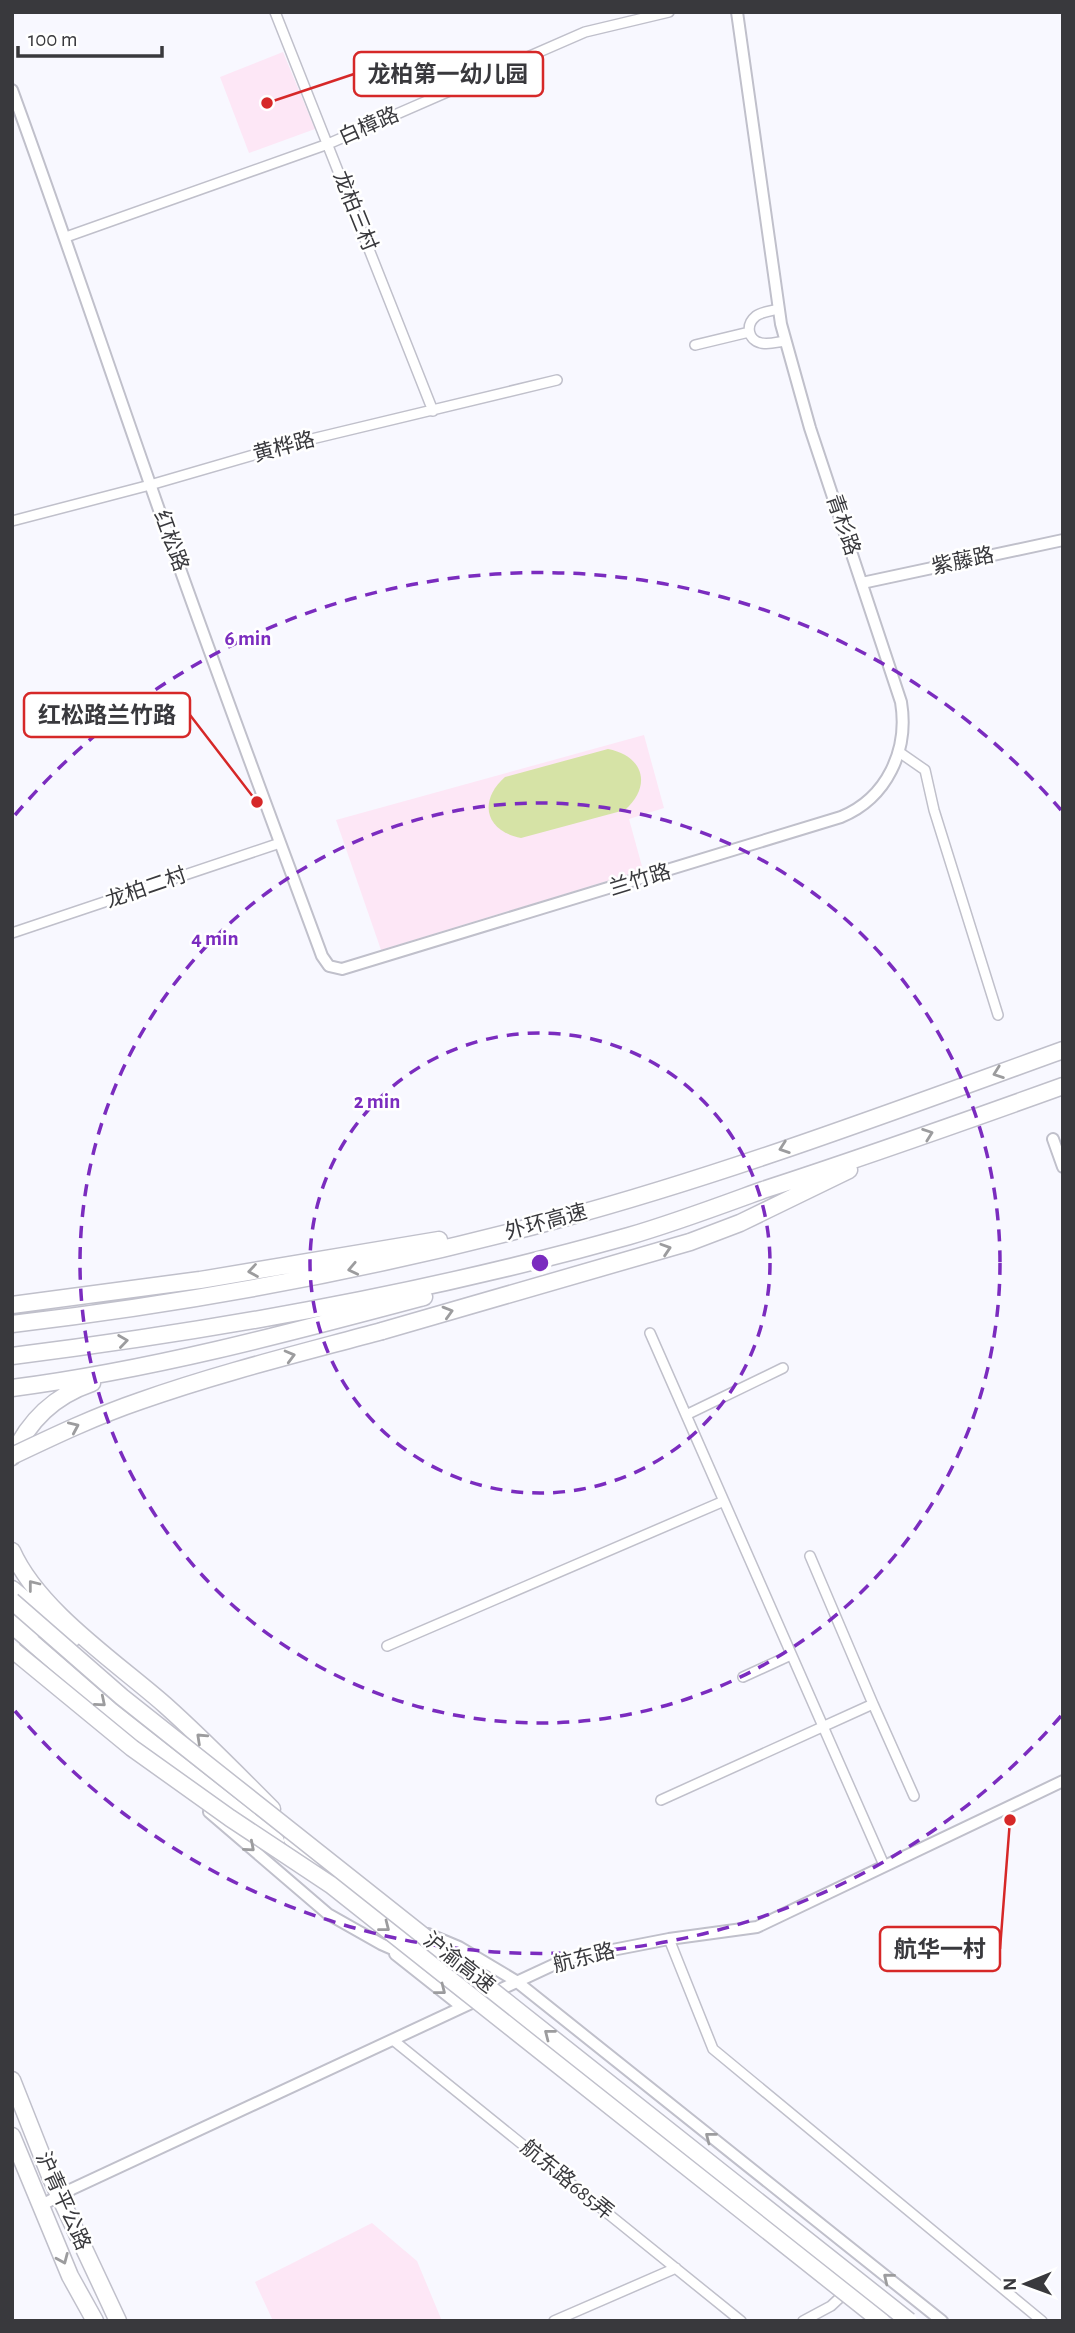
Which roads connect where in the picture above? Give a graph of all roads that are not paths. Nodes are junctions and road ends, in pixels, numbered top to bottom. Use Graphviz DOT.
graph roads {
  1 [pos="275,12"];
  2 [pos="669,12"];
  3 [pos="737,12"];
  4 [pos="12,90"];
  5 [pos="328,144"];
  6 [pos="66,237"];
  7 [pos="778,309"];
  8 [pos="749,332"];
  9 [pos="785,341"];
  10 [pos="695,345"];
  11 [pos="557,380"];
  12 [pos="433,411"];
  13 [pos="150,485"];
  14 [pos="12,521"];
  15 [pos="1063,540"];
  16 [pos="862,583"];
  17 [pos="899,752"];
  18 [pos="280,843"];
  19 [pos="12,933"];
  20 [pos="352,968"];
  21 [pos="999,1015"];
  22 [pos="1063,1050"];
  23 [pos="1063,1086"];
  24 [pos="1053,1139"];
  25 [pos="900,1144"];
  26 [pos="1063,1167"];
  27 [pos="562,1218"];
  28 [pos="631,1235"];
  29 [pos="12,1303"];
  30 [pos="12,1324"];
  31 [pos="650,1334"];
  32 [pos="12,1356"];
  33 [pos="186,1356"];
  34 [pos="783,1368"];
  35 [pos="12,1388"];
  36 [pos="686,1415"];
  37 [pos="12,1457"];
  38 [pos="724,1501"];
  39 [pos="12,1551"];
  40 [pos="810,1556"];
  41 [pos="12,1589"];
  42 [pos="12,1601"];
  43 [pos="12,1612"];
  44 [pos="12,1625"];
  45 [pos="387,1646"];
  46 [pos="13,1648"];
  47 [pos="792,1654"];
  48 [pos="743,1677"];
  49 [pos="873,1704"];
  50 [pos="823,1727"];
  51 [pos="183,1752"];
  52 [pos="1063,1781"];
  53 [pos="914,1796"];
  54 [pos="661,1800"];
  55 [pos="301,1838"];
  56 [pos="884,1865"];
  57 [pos="331,1885"];
  58 [pos="669,1939"];
  59 [pos="381,1944"];
  60 [pos="516,1981"];
  61 [pos="481,1998"];
  62 [pos="462,2007"];
  63 [pos="393,2040"];
  64 [pos="12,2080"];
  65 [pos="12,2136"];
  66 [pos="60,2196"];
  67 [pos="40,2206"];
  68 [pos="676,2268"];
  69 [pos="851,2288"];
  70 [pos="95,2321"];
  71 [pos="118,2321"];
  72 [pos="554,2321"];
  73 [pos="741,2321"];
  74 [pos="803,2321"];
  75 [pos="881,2321"];
  76 [pos="892,2321"];
  77 [pos="909,2321"];
  78 [pos="942,2321"];
  79 [pos="1042,2321"];
  1 -- 5 [label="street, 龙柏三村"];
  2 -- 5 [label="street, 白樟路"];
  3 -- 7 [label="street, 青杉路"];
  4 -- 6 [label="street, 红松路"];
  5 -- 6 [label="street, 白樟路"];
  5 -- 12 [label="street, 龙柏三村"];
  6 -- 13 [label="street, 红松路"];
  7 -- 8 [label="street"];
  7 -- 9 [label="street, 青杉路"];
  8 -- 9 [label="street"];
  8 -- 10 [label="street"];
  9 -- 16 [label="street, 青杉路"];
  11 -- 12 [label="street, 黄桦路"];
  12 -- 13 [label="street, 黄桦路"];
  13 -- 14 [label="street, 黄桦路"];
  13 -- 18 [label="street, 红松路"];
  15 -- 16 [label="street, 紫藤路"];
  16 -- 17 [label="street, 青杉路"];
  17 -- 20 [label="street, 兰竹路"];
  17 -- 21 [label="street"];
  18 -- 19 [label="street, 龙柏二村"];
  18 -- 20 [label="street, 红松路"];
  22 -- 27 [label="highway, 外环高速, one-way"];
  25 -- 23 [label="highway, 外环高速, one-way"];
  24 -- 26 [label="street"];
  25 -- 28 [label="highway, 外环高速"];
  37 -- 25 [label="highway, one-way, bridge"];
  27 -- 29 [label="highway, one-way"];
  27 -- 30 [label="highway, 外环高速, one-way"];
  32 -- 28 [label="highway, 外环高速, one-way"];
  28 -- 33 [label="highway"];
  31 -- 36 [label="street"];
  33 -- 35 [label="highway"];
  33 -- 37 [label="highway"];
  34 -- 36 [label="street"];
  36 -- 38 [label="street"];
  38 -- 45 [label="street"];
  38 -- 47 [label="street"];
  55 -- 39 [label="highway, one-way, bridge"];
  40 -- 49 [label="street"];
  41 -- 51 [label="highway"];
  42 -- 55 [label="highway, 沪渝高速, bridge"];
  43 -- 51 [label="street"];
  44 -- 57 [label="highway, 沪渝高速, one-way, bridge"];
  46 -- 57 [label="highway, bridge"];
  46 -- 59 [label="street, one-way"];
  47 -- 48 [label="street"];
  47 -- 50 [label="street"];
  49 -- 50 [label="street"];
  49 -- 53 [label="street"];
  50 -- 54 [label="street"];
  50 -- 56 [label="street"];
  51 -- 60 [label="street"];
  52 -- 56 [label="street, 航东路"];
  77 -- 55 [label="highway, 沪渝高速, one-way, bridge"];
  56 -- 58 [label="street, 航东路"];
  57 -- 75 [label="highway, 沪渝高速, one-way, bridge"];
  58 -- 60 [label="street, 航东路"];
  58 -- 79 [label="street"];
  59 -- 61 [label="street"];
  59 -- 62 [label="street, one-way"];
  60 -- 61 [label="street, 航东路"];
  78 -- 60 [label="street, one-way"];
  61 -- 62 [label="street, 航东路"];
  61 -- 69 [label="street"];
  62 -- 63 [label="street, 航东路"];
  63 -- 66 [label="street, 航东路"];
  63 -- 68 [label="street, 航东路685弄"];
  64 -- 66 [label="highway, 沪青平公路"];
  65 -- 67 [label="highway, 沪青平公路"];
  66 -- 67 [label="street, 航东路"];
  66 -- 71 [label="highway, 沪青平公路"];
  67 -- 70 [label="highway, 沪青平公路, one-way"];
  68 -- 72 [label="street"];
  68 -- 73 [label="street, 航东路685弄"];
  69 -- 74 [label="street"];
  69 -- 76 [label="street"];
}
